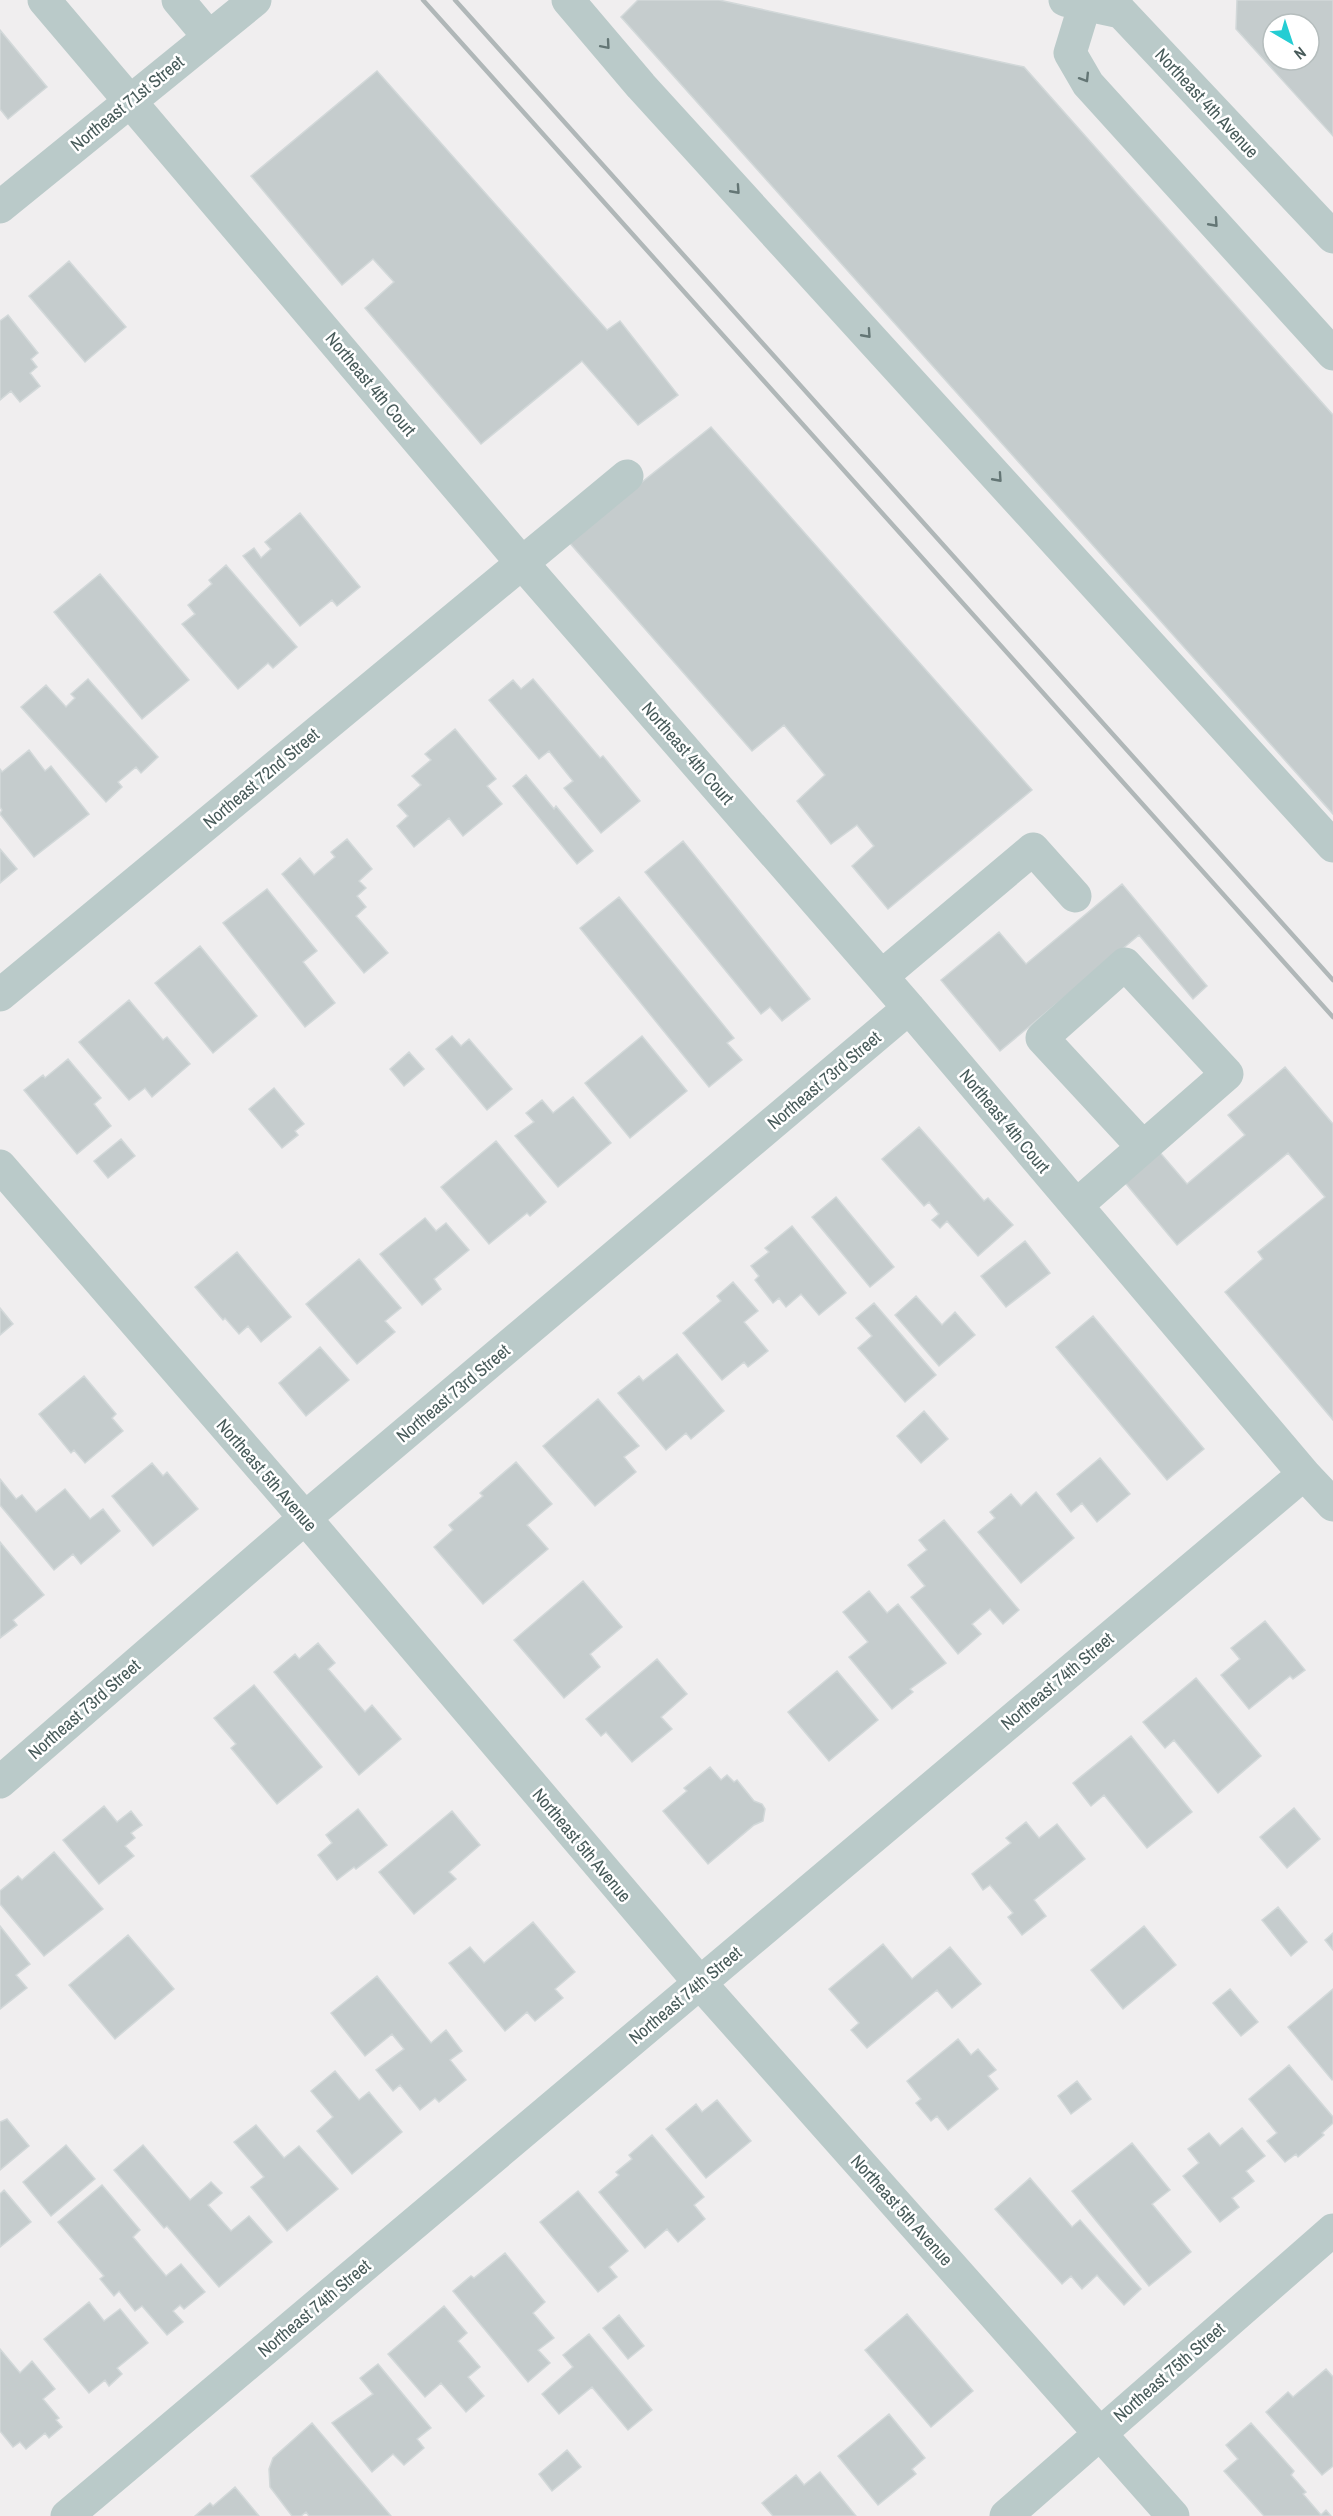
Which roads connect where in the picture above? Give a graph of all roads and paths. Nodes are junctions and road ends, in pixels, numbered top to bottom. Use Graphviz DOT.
graph roads {
  1 [pos="44,0"];
  2 [pos="178,0"];
  3 [pos="255,0"];
  4 [pos="568,0"];
  5 [pos="1075,2"];
  6 [pos="208,37"];
  7 [pos="130,100"];
  8 [pos="0,207"];
  9 [pos="1333,237"];
  10 [pos="1333,354"];
  11 [pos="627,476"];
  12 [pos="522,563"];
  13 [pos="1333,846"];
  14 [pos="1075,896"];
  15 [pos="882,976"];
  16 [pos="0,994"];
  17 [pos="909,1008"];
  18 [pos="1143,1147"];
  19 [pos="0,1166"];
  20 [pos="1077,1205"];
  21 [pos="1304,1474"];
  22 [pos="1333,1505"];
  23 [pos="305,1518"];
  24 [pos="0,1782"];
  25 [pos="700,1983"];
  26 [pos="1333,2230"];
  27 [pos="1100,2432"];
  28 [pos="68,2516"];
  29 [pos="1006,2516"];
  30 [pos="1173,2516"];
  1 -- 7 [label="street, Northeast 4th Court"];
  2 -- 6 [label="street"];
  3 -- 6 [label="street, Northeast 71st Street"];
  4 -- 13 [label="street, one-way"];
  5 -- 9 [label="street, Northeast 4th Avenue"];
  5 -- 10 [label="street, one-way"];
  6 -- 7 [label="street, Northeast 71st Street"];
  7 -- 8 [label="street, Northeast 71st Street"];
  7 -- 12 [label="street, Northeast 4th Court"];
  11 -- 12 [label="street, Northeast 72nd Street"];
  12 -- 15 [label="street, Northeast 4th Court"];
  12 -- 16 [label="street, Northeast 72nd Street"];
  14 -- 15 [label="street"];
  15 -- 17 [label="street, Northeast 4th Court"];
  17 -- 20 [label="street, Northeast 4th Court"];
  17 -- 23 [label="street, Northeast 73rd Street"];
  18 -- 18 [label="street"];
  18 -- 20 [label="street"];
  19 -- 23 [label="street, Northeast 5th Avenue"];
  20 -- 21 [label="street, Northeast 4th Court"];
  21 -- 22 [label="street, Northeast 4th Court"];
  21 -- 25 [label="street, Northeast 74th Street"];
  23 -- 24 [label="street, Northeast 73rd Street"];
  23 -- 25 [label="street, Northeast 5th Avenue"];
  25 -- 27 [label="street, Northeast 5th Avenue"];
  25 -- 28 [label="street, Northeast 74th Street"];
  26 -- 27 [label="street, Northeast 75th Street"];
  27 -- 29 [label="street, Northeast 75th Street"];
  27 -- 30 [label="street, Northeast 5th Avenue"];
}
